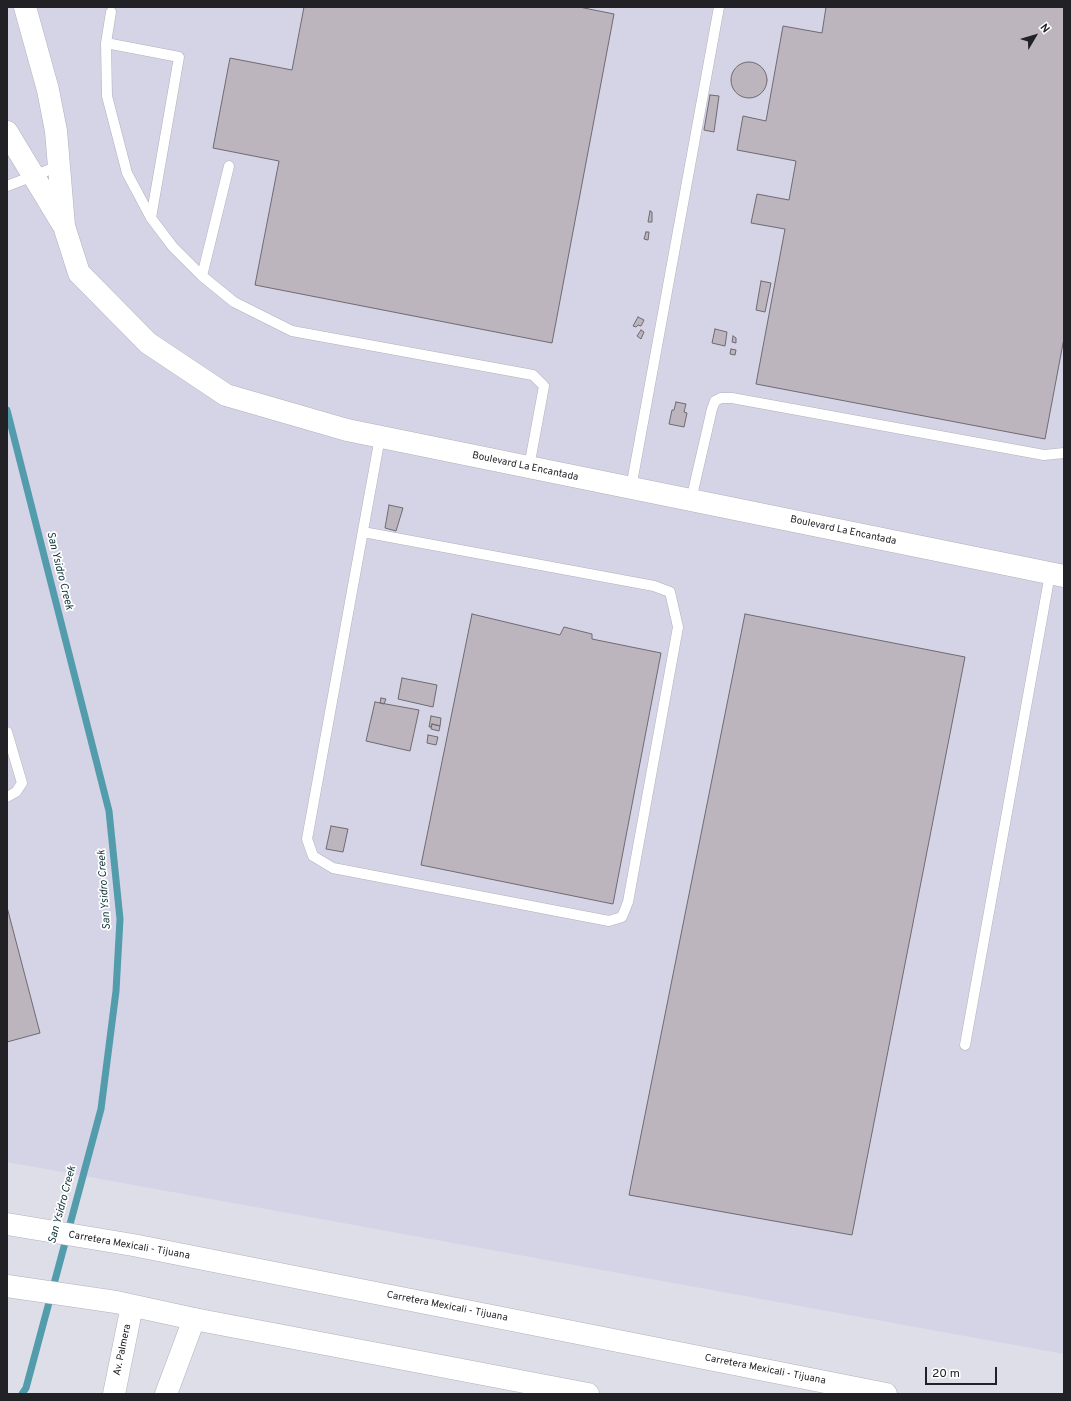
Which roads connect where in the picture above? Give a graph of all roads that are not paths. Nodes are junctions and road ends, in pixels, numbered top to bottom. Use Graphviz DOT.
graph roads {
  1 [pos="24,7"];
  2 [pos="720,7"];
  3 [pos="111,12"];
  4 [pos="106,43"];
  5 [pos="7,132"];
  6 [pos="59,166"];
  7 [pos="229,166"];
  8 [pos="34,177"];
  9 [pos="7,186"];
  10 [pos="151,218"];
  11 [pos="64,226"];
  12 [pos="202,276"];
  13 [pos="380,437"];
  14 [pos="1064,453"];
  15 [pos="529,468"];
  16 [pos="631,488"];
  17 [pos="691,500"];
  18 [pos="363,532"];
  19 [pos="1057,575"];
  20 [pos="7,732"];
  21 [pos="7,797"];
  22 [pos="966,1045"];
  23 [pos="17,1226"];
  24 [pos="14,1287"];
  25 [pos="124,1304"];
  26 [pos="194,1319"];
  27 [pos="114,1394"];
  28 [pos="166,1394"];
  29 [pos="588,1394"];
  30 [pos="886,1394"];
  1 -- 6 [label="main road, Boulevard La Encantada"];
  2 -- 16 [label="lane"];
  3 -- 4 [label="lane"];
  4 -- 10 [label="lane"];
  4 -- 10 [label="lane"];
  5 -- 8 [label="main road, Boulevard La Encantada"];
  6 -- 8 [label="lane"];
  6 -- 11 [label="main road, Boulevard La Encantada"];
  7 -- 12 [label="lane"];
  8 -- 9 [label="lane"];
  8 -- 11 [label="main road, Boulevard La Encantada"];
  10 -- 12 [label="lane"];
  11 -- 13 [label="main road, Boulevard La Encantada"];
  12 -- 15 [label="lane"];
  13 -- 15 [label="main road, Boulevard La Encantada"];
  13 -- 18 [label="lane"];
  14 -- 17 [label="lane"];
  15 -- 16 [label="main road, Boulevard La Encantada"];
  16 -- 17 [label="main road, Boulevard La Encantada"];
  17 -- 19 [label="main road, Boulevard La Encantada"];
  18 -- 18 [label="lane"];
  19 -- 22 [label="lane"];
  20 -- 21 [label="lane"];
  23 -- 30 [label="main road, Carretera Mexicali - Tijuana"];
  24 -- 25 [label="main road"];
  25 -- 26 [label="main road"];
  25 -- 27 [label="main road, Av. Palmera"];
  26 -- 28 [label="main road"];
  26 -- 29 [label="main road"];
}
